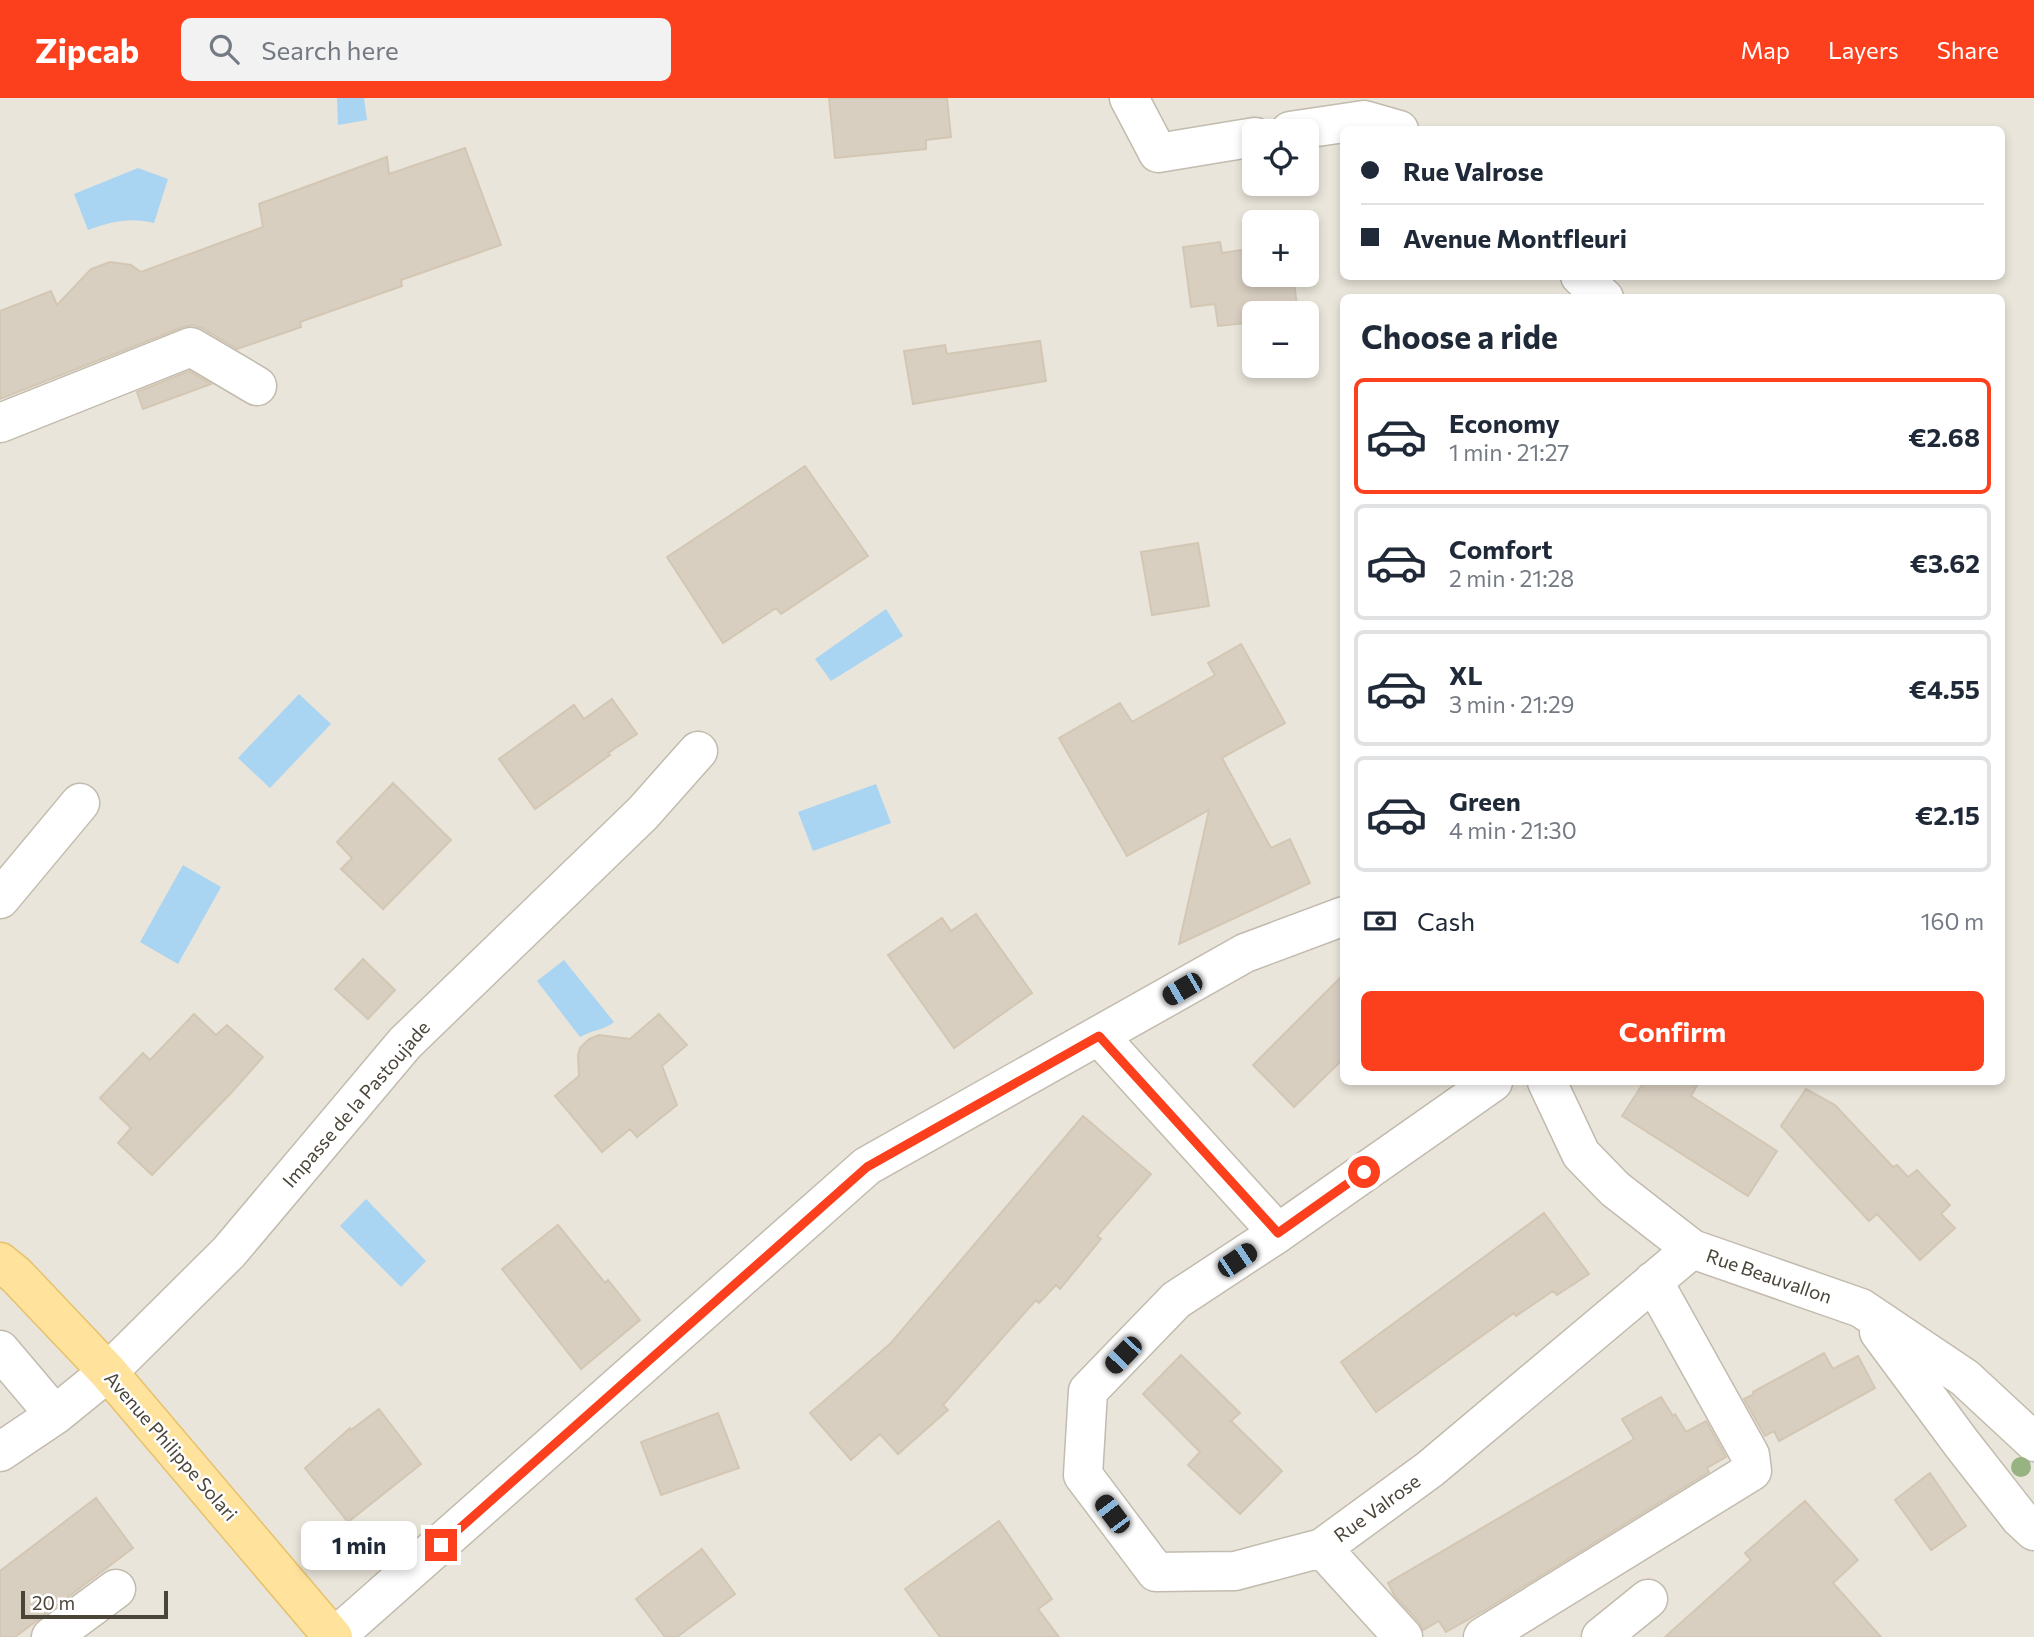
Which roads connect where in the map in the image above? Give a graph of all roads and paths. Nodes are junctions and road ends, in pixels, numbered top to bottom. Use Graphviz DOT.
graph roads {
  1 [pos="1129,98"];
  2 [pos="1385,126"];
  3 [pos="1319,127"];
  4 [pos="1242,139"];
  5 [pos="1585,280"];
  6 [pos="1600,294"];
  7 [pos="257,386"];
  8 [pos="0,423"];
  9 [pos="698,751"];
  10 [pos="80,803"];
  11 [pos="0,899"];
  12 [pos="1340,917"];
  13 [pos="1099,1036"];
  14 [pos="1489,1085"];
  15 [pos="1548,1085"];
  16 [pos="1278,1233"];
  17 [pos="1692,1249"];
  18 [pos="0,1262"];
  19 [pos="1653,1281"];
  20 [pos="1861,1308"];
  21 [pos="0,1350"];
  22 [pos="108,1372"];
  23 [pos="55,1415"];
  24 [pos="2034,1442"];
  25 [pos="0,1452"];
  26 [pos="2034,1531"];
  27 [pos="1322,1548"];
  28 [pos="116,1589"];
  29 [pos="1648,1599"];
  30 [pos="51,1637"];
  31 [pos="334,1637"];
  32 [pos="1403,1637"];
  33 [pos="1483,1637"];
  34 [pos="1601,1637"];
  1 -- 4 [label="street"];
  2 -- 3 [label="street"];
  5 -- 6 [label="street"];
  7 -- 8 [label="street"];
  9 -- 22 [label="street, Impasse de la Pastoujade"];
  10 -- 11 [label="street"];
  12 -- 13 [label="street"];
  13 -- 16 [label="street"];
  13 -- 31 [label="street"];
  14 -- 16 [label="street, Rue Valrose"];
  15 -- 17 [label="street, Rue Beauvallon"];
  16 -- 27 [label="street, Rue Valrose"];
  17 -- 19 [label="street, Rue Valrose"];
  17 -- 20 [label="street, Rue Beauvallon"];
  18 -- 22 [label="main road, Avenue Philippe Solari"];
  19 -- 27 [label="street, Rue Valrose"];
  19 -- 33 [label="street"];
  20 -- 24 [label="street, Rue Beauvallon"];
  20 -- 26 [label="street"];
  21 -- 23 [label="street"];
  22 -- 23 [label="street, Impasse de la Pastoujade"];
  22 -- 31 [label="main road, Avenue Philippe Solari"];
  23 -- 25 [label="street, Impasse de la Pastoujade"];
  27 -- 32 [label="street"];
  28 -- 30 [label="street"];
  29 -- 34 [label="street"];
}
